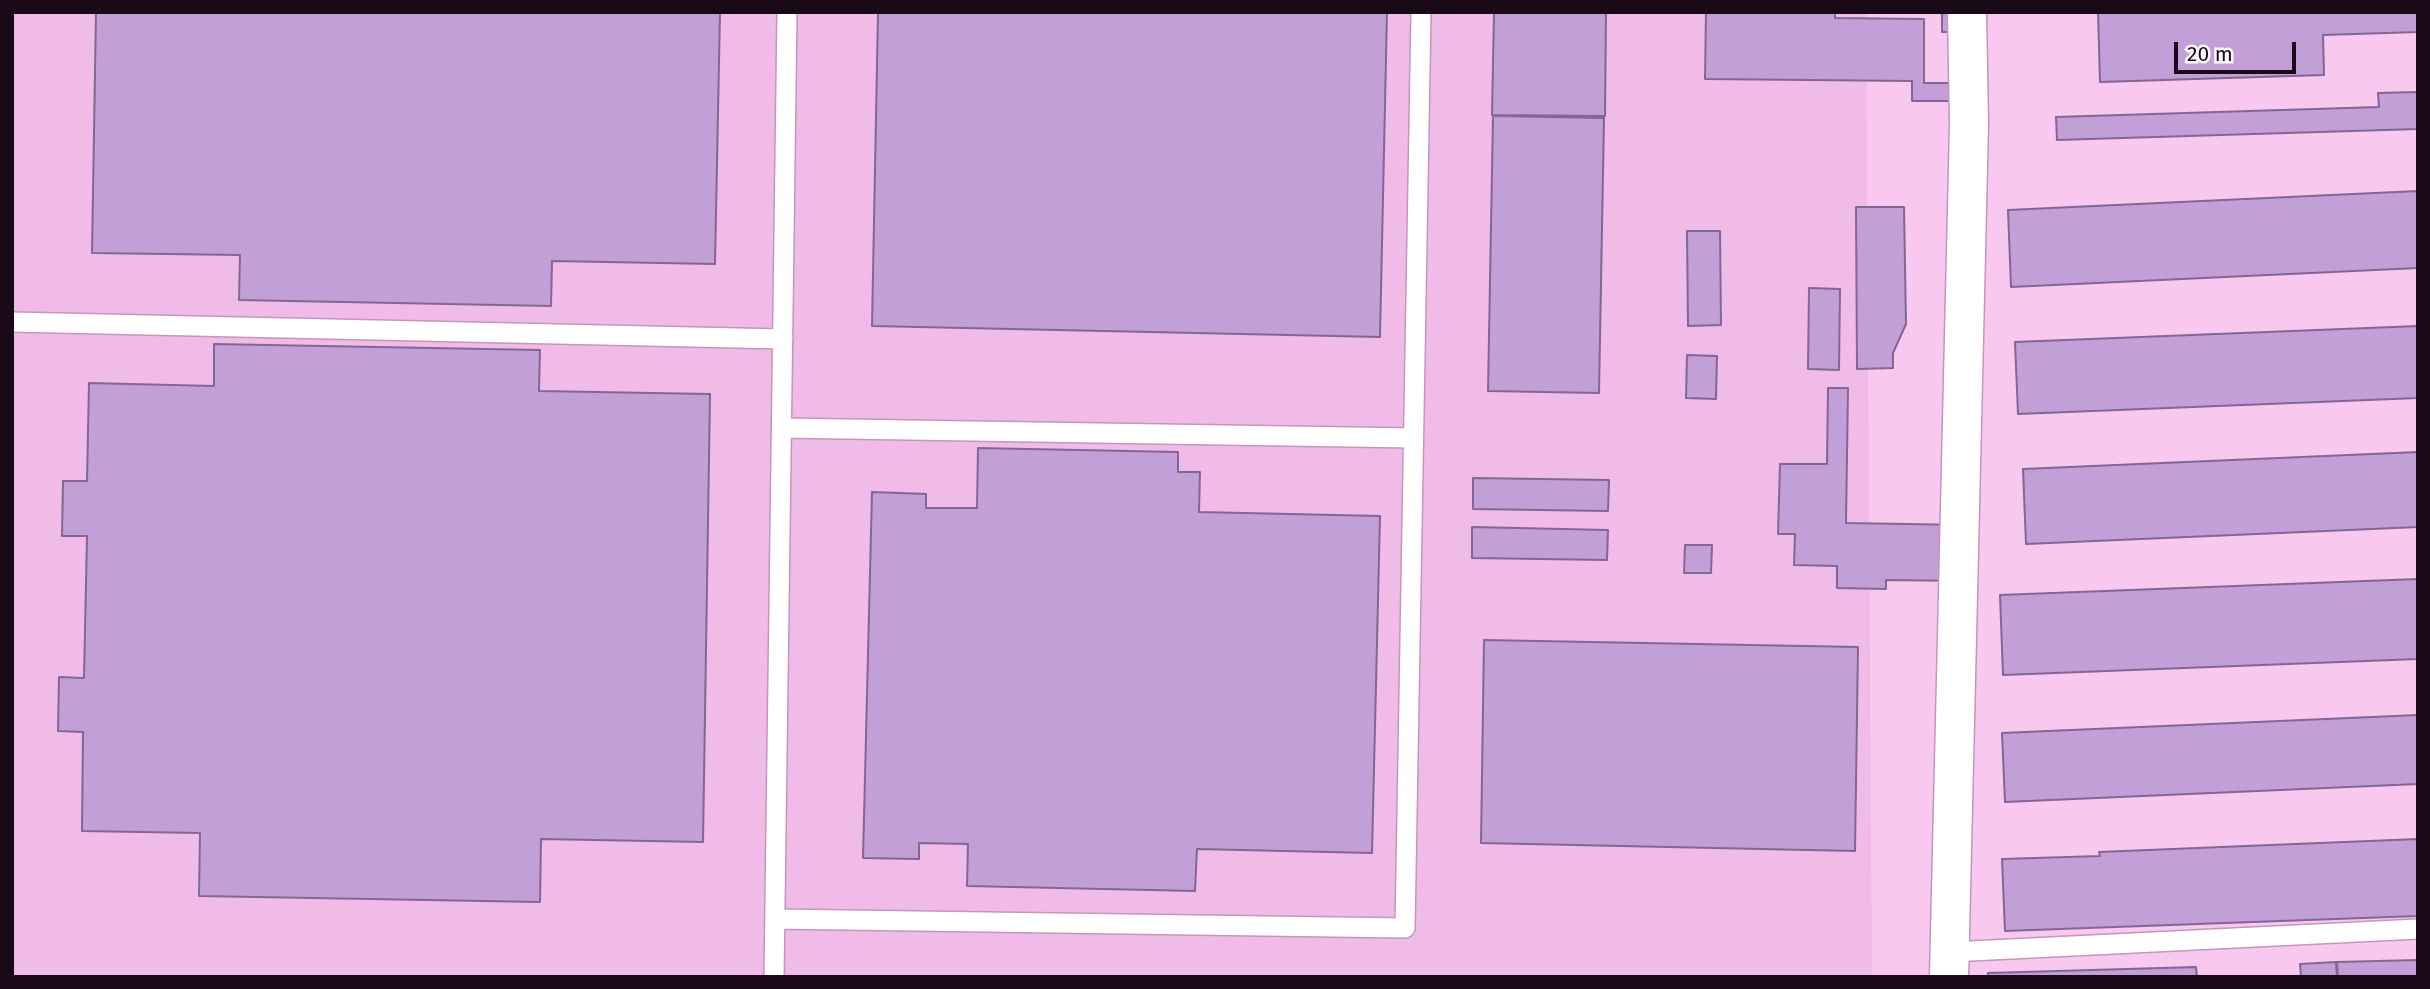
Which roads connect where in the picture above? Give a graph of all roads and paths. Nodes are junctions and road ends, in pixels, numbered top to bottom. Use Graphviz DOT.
graph roads {
  1 [pos="787,12"];
  2 [pos="1420,12"];
  3 [pos="1967,12"];
  4 [pos="12,322"];
  5 [pos="783,340"];
  6 [pos="782,428"];
  7 [pos="1413,438"];
  8 [pos="775,919"];
  9 [pos="2418,929"];
  10 [pos="1950,964"];
  11 [pos="774,977"];
  1 -- 5 [label="lane"];
  2 -- 7 [label="lane"];
  3 -- 10 [label="street"];
  4 -- 5 [label="lane"];
  5 -- 6 [label="lane"];
  6 -- 7 [label="lane"];
  6 -- 8 [label="lane"];
  7 -- 8 [label="lane"];
  8 -- 11 [label="lane"];
  9 -- 10 [label="lane"];
}
